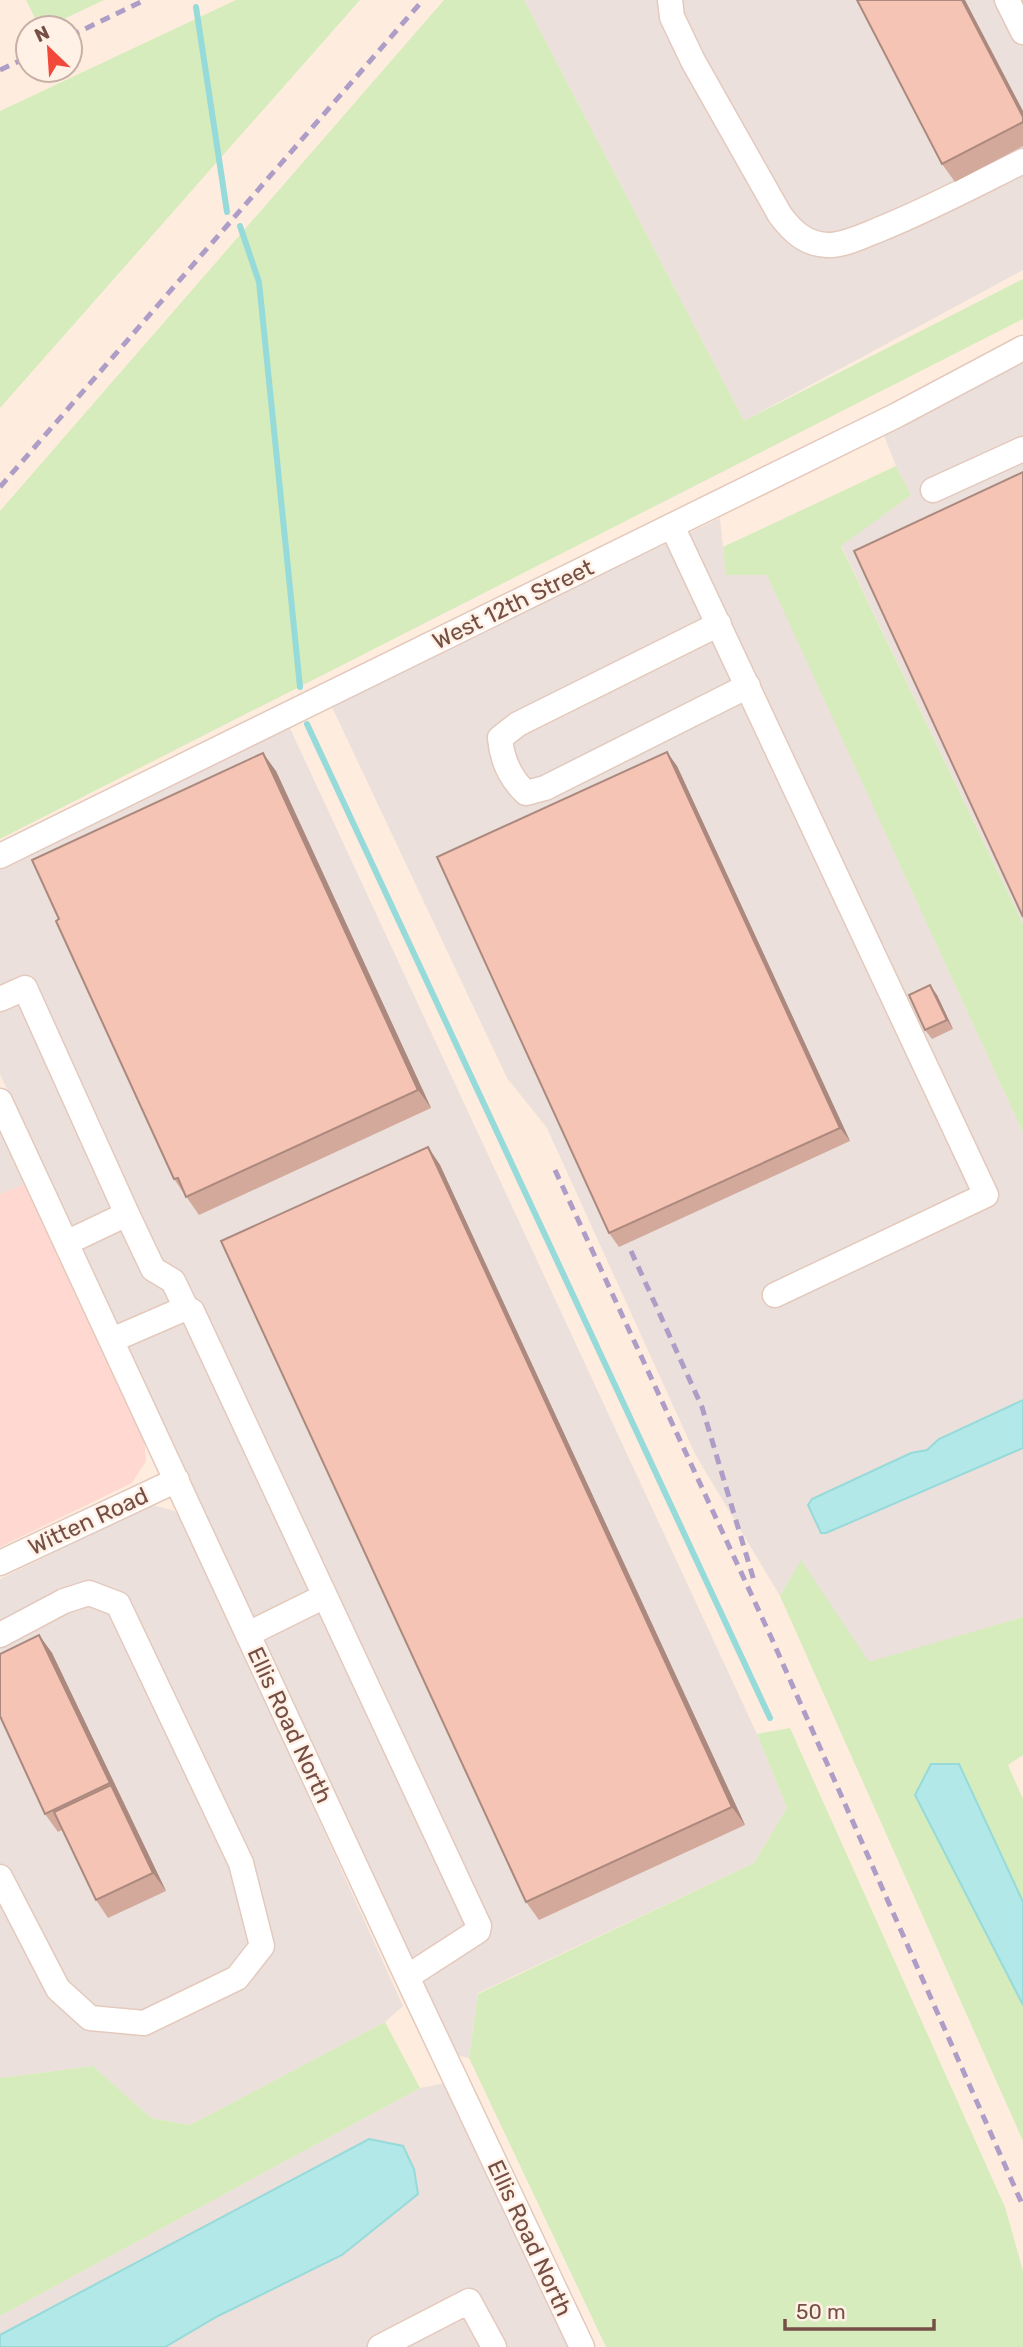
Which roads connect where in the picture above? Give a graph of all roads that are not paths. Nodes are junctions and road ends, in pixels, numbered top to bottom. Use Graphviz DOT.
graph roads {
  1 [pos="670,0"];
  2 [pos="1007,0"];
  3 [pos="1023,32"];
  4 [pos="1023,161"];
  5 [pos="1023,348"];
  6 [pos="1023,449"];
  7 [pos="933,490"];
  8 [pos="673,526"];
  9 [pos="719,624"];
  10 [pos="748,686"];
  11 [pos="0,856"];
  12 [pos="0,999"];
  13 [pos="0,1101"];
  14 [pos="127,1214"];
  15 [pos="66,1243"];
  16 [pos="775,1295"];
  17 [pos="186,1308"];
  18 [pos="112,1340"];
  19 [pos="177,1479"];
  20 [pos="1,1562"];
  21 [pos="325,1596"];
  22 [pos="248,1634"];
  23 [pos="0,1635"];
  24 [pos="0,1877"];
  25 [pos="407,1977"];
  26 [pos="380,2347"];
  27 [pos="494,2347"];
  28 [pos="582,2347"];
  1 -- 4 [label="street"];
  2 -- 3 [label="street"];
  5 -- 8 [label="street, West 12th Street"];
  6 -- 7 [label="street"];
  8 -- 9 [label="street"];
  8 -- 11 [label="street, West 12th Street"];
  9 -- 10 [label="street"];
  9 -- 10 [label="street"];
  10 -- 16 [label="street"];
  12 -- 14 [label="street"];
  13 -- 15 [label="street, Ellis Road North"];
  14 -- 15 [label="street"];
  14 -- 17 [label="street"];
  15 -- 18 [label="street, Ellis Road North"];
  17 -- 18 [label="street"];
  17 -- 21 [label="street"];
  18 -- 19 [label="street, Ellis Road North"];
  19 -- 20 [label="street, Witten Road"];
  19 -- 22 [label="street, Ellis Road North"];
  21 -- 22 [label="street"];
  21 -- 25 [label="street"];
  22 -- 25 [label="street, Ellis Road North"];
  23 -- 24 [label="street"];
  25 -- 28 [label="street, Ellis Road North"];
  26 -- 27 [label="street"];
}
